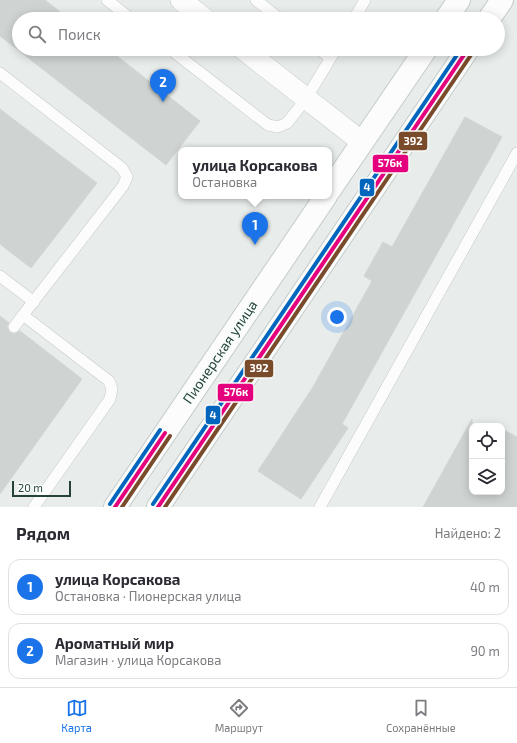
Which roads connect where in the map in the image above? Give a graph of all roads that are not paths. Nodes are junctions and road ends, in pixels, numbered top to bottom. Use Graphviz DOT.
graph roads {
  1 [pos="107,0"];
  2 [pos="181,0"];
  3 [pos="256,0"];
  4 [pos="366,0"];
  5 [pos="459,0"];
  6 [pos="502,0"];
  7 [pos="122,12"];
  8 [pos="196,12"];
  9 [pos="271,12"];
  10 [pos="358,12"];
  11 [pos="451,12"];
  12 [pos="494,12"];
  13 [pos="179,56"];
  14 [pos="252,56"];
  15 [pos="332,56"];
  16 [pos="421,56"];
  17 [pos="463,56"];
  18 [pos="0,73"];
  19 [pos="306,99"];
  20 [pos="362,142"];
  21 [pos="517,153"];
  22 [pos="332,187"];
  23 [pos="324,199"];
  24 [pos="0,276"];
  25 [pos="34,302"];
  26 [pos="24,315"];
  27 [pos="14,327"];
  28 [pos="34,507"];
  29 [pos="115,507"];
  30 [pos="158,507"];
  31 [pos="320,507"];
  1 -- 7 [label="lane"];
  2 -- 8 [label="street"];
  3 -- 9 [label="lane"];
  4 -- 10 [label="lane"];
  5 -- 11 [label="main road"];
  6 -- 12 [label="main road"];
  13 -- 19 [label="lane"];
  14 -- 19 [label="street"];
  15 -- 19 [label="lane"];
  16 -- 20 [label="main road"];
  17 -- 30 [label="main road"];
  18 -- 25 [label="lane"];
  19 -- 20 [label="street"];
  20 -- 22 [label="main road"];
  21 -- 31 [label="lane"];
  23 -- 29 [label="main road, Пионерская улица"];
  24 -- 25 [label="lane"];
  25 -- 26 [label="lane"];
  26 -- 27 [label="lane"];
  26 -- 28 [label="lane"];
}
